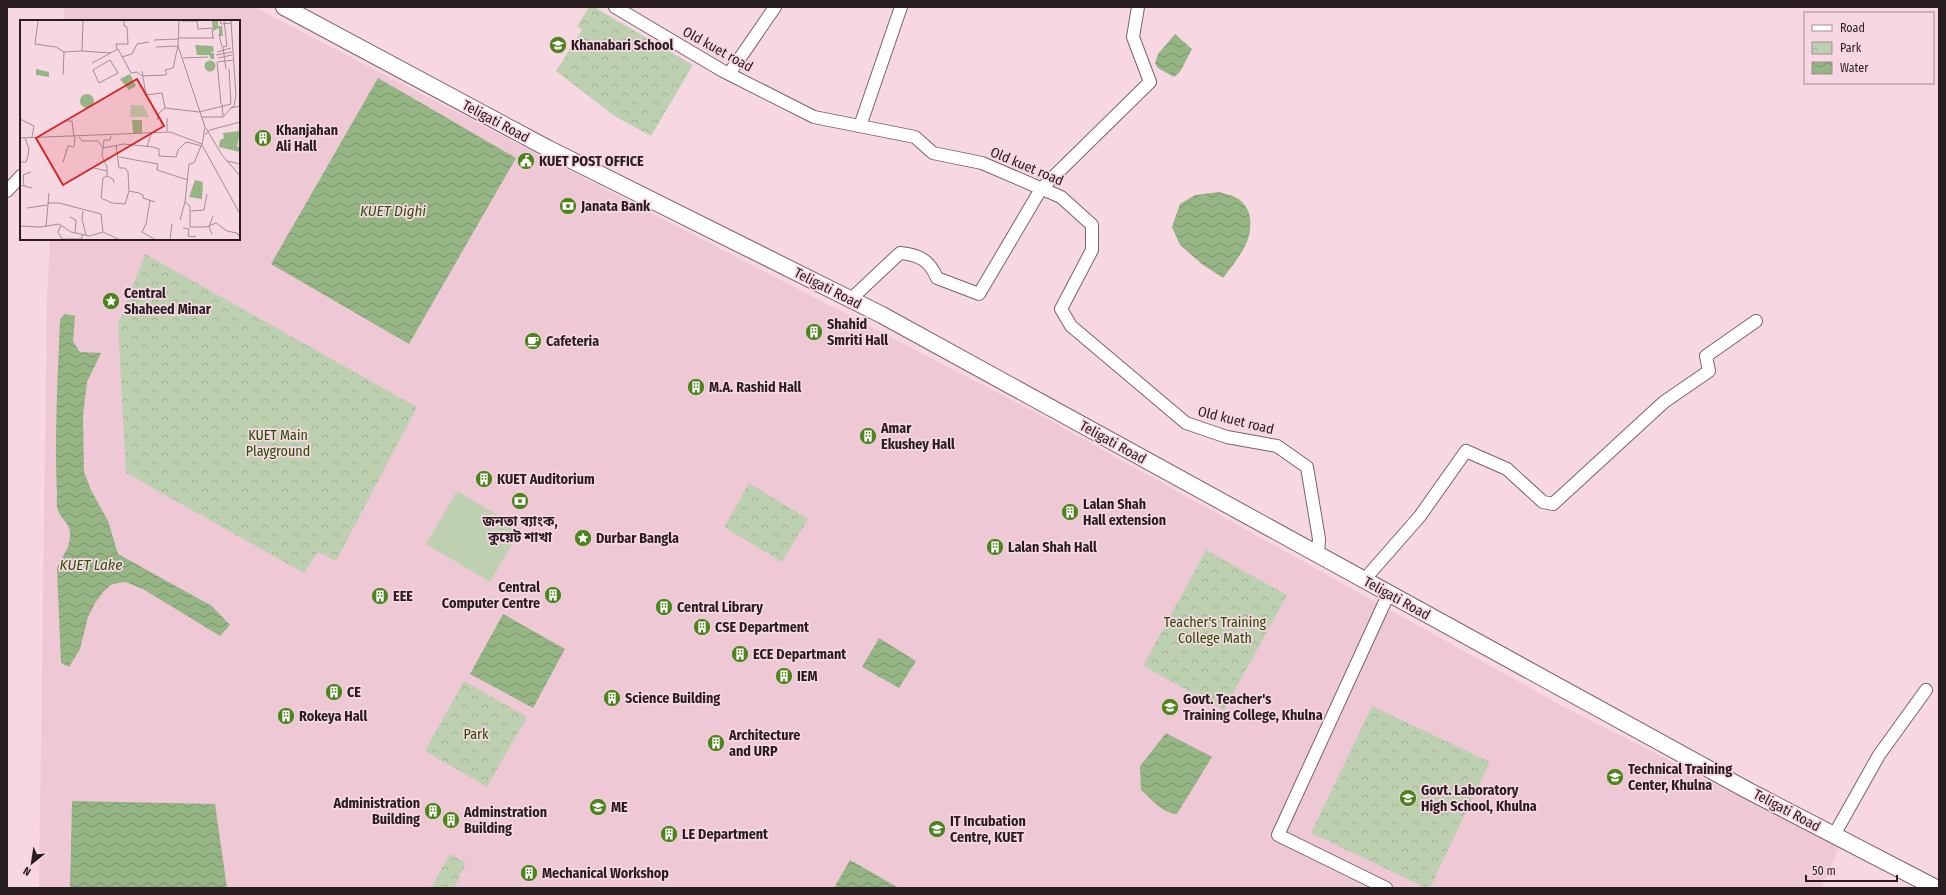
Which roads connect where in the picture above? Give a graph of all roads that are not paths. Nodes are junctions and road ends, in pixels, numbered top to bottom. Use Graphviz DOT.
graph roads {
  1 [pos="284,7"];
  2 [pos="615,7"];
  3 [pos="774,7"];
  4 [pos="901,7"];
  5 [pos="1138,7"];
  6 [pos="729,74"];
  7 [pos="860,126"];
  8 [pos="20,177"];
  9 [pos="1041,188"];
  10 [pos="7,191"];
  11 [pos="851,299"];
  12 [pos="1756,321"];
  13 [pos="1318,554"];
  14 [pos="1364,580"];
  15 [pos="1388,593"];
  16 [pos="1926,690"];
  17 [pos="1834,835"];
  18 [pos="1386,888"];
  19 [pos="1936,888"];
  1 -- 11 [label="main road, Teligati Road"];
  2 -- 6 [label="street, Old kuet road"];
  3 -- 6 [label="street"];
  4 -- 7 [label="street"];
  5 -- 9 [label="street"];
  6 -- 7 [label="street, Old kuet road"];
  7 -- 9 [label="street, Old kuet road"];
  8 -- 10 [label="street"];
  9 -- 11 [label="street"];
  9 -- 13 [label="street, Old kuet road"];
  11 -- 13 [label="main road, Teligati Road"];
  12 -- 14 [label="street"];
  13 -- 14 [label="main road, Teligati Road"];
  14 -- 15 [label="main road, Teligati Road"];
  15 -- 17 [label="main road, Teligati Road"];
  15 -- 18 [label="street"];
  16 -- 17 [label="street"];
  17 -- 19 [label="main road, Teligati Road"];
}
